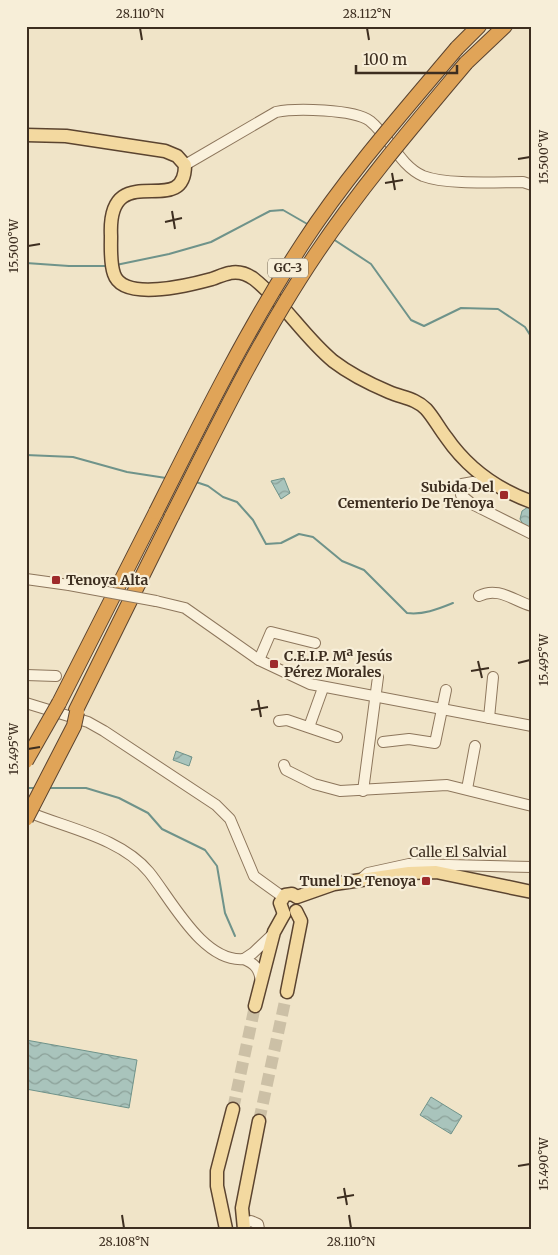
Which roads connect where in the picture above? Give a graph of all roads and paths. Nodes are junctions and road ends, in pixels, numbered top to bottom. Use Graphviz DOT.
graph roads {
  1 [pos="479,26"];
  2 [pos="505,26"];
  3 [pos="26,135"];
  4 [pos="184,165"];
  5 [pos="532,185"];
  6 [pos="490,482"];
  7 [pos="532,502"];
  8 [pos="532,534"];
  9 [pos="26,579"];
  10 [pos="480,596"];
  11 [pos="532,606"];
  12 [pos="315,643"];
  13 [pos="259,660"];
  14 [pos="26,675"];
  15 [pos="56,676"];
  16 [pos="378,677"];
  17 [pos="493,677"];
  18 [pos="323,688"];
  19 [pos="446,690"];
  20 [pos="374,697"];
  21 [pos="26,703"];
  22 [pos="76,709"];
  23 [pos="441,710"];
  24 [pos="489,718"];
  25 [pos="279,721"];
  26 [pos="532,726"];
  27 [pos="310,727"];
  28 [pos="337,737"];
  29 [pos="383,742"];
  30 [pos="475,746"];
  31 [pos="28,757"];
  32 [pos="284,765"];
  33 [pos="467,790"];
  34 [pos="363,791"];
  35 [pos="26,804"];
  36 [pos="532,806"];
  37 [pos="26,810"];
  38 [pos="26,818"];
  39 [pos="532,867"];
  40 [pos="359,881"];
  41 [pos="532,892"];
  42 [pos="283,897"];
  43 [pos="297,897"];
  44 [pos="290,912"];
  45 [pos="274,932"];
  46 [pos="244,959"];
  47 [pos="261,981"];
  48 [pos="287,992"];
  49 [pos="255,1006"];
  50 [pos="233,1109"];
  51 [pos="259,1120"];
  52 [pos="244,1226"];
  53 [pos="226,1229"];
  54 [pos="259,1229"];
  1 -- 31 [label="highway, GC-3, bridge"];
  2 -- 22 [label="highway, GC-3, bridge"];
  3 -- 4 [label="main road"];
  4 -- 5 [label="street"];
  4 -- 6 [label="main road"];
  6 -- 7 [label="main road"];
  6 -- 8 [label="street"];
  9 -- 13 [label="street, bridge"];
  10 -- 11 [label="street"];
  12 -- 13 [label="street"];
  13 -- 18 [label="street"];
  14 -- 15 [label="street"];
  16 -- 20 [label="street"];
  17 -- 24 [label="street"];
  18 -- 20 [label="street"];
  18 -- 27 [label="street"];
  19 -- 23 [label="street"];
  20 -- 23 [label="street"];
  20 -- 34 [label="street"];
  21 -- 42 [label="street"];
  22 -- 35 [label="highway, GC-3"];
  22 -- 38 [label="highway, bridge"];
  23 -- 24 [label="street"];
  23 -- 29 [label="street"];
  24 -- 26 [label="street"];
  25 -- 27 [label="street"];
  27 -- 28 [label="street"];
  30 -- 33 [label="street"];
  32 -- 34 [label="street"];
  33 -- 34 [label="street"];
  33 -- 36 [label="street"];
  37 -- 46 [label="street"];
  39 -- 40 [label="street, Calle El Salvial"];
  40 -- 41 [label="main road"];
  40 -- 43 [label="main road"];
  42 -- 43 [label="main road"];
  42 -- 44 [label="main road"];
  43 -- 44 [label="main road"];
  44 -- 45 [label="main road"];
  44 -- 48 [label="main road"];
  45 -- 46 [label="street"];
  45 -- 47 [label="main road"];
  46 -- 47 [label="street"];
  47 -- 49 [label="main road"];
  50 -- 53 [label="main road"];
  51 -- 52 [label="main road"];
  52 -- 54 [label="street"];
}
